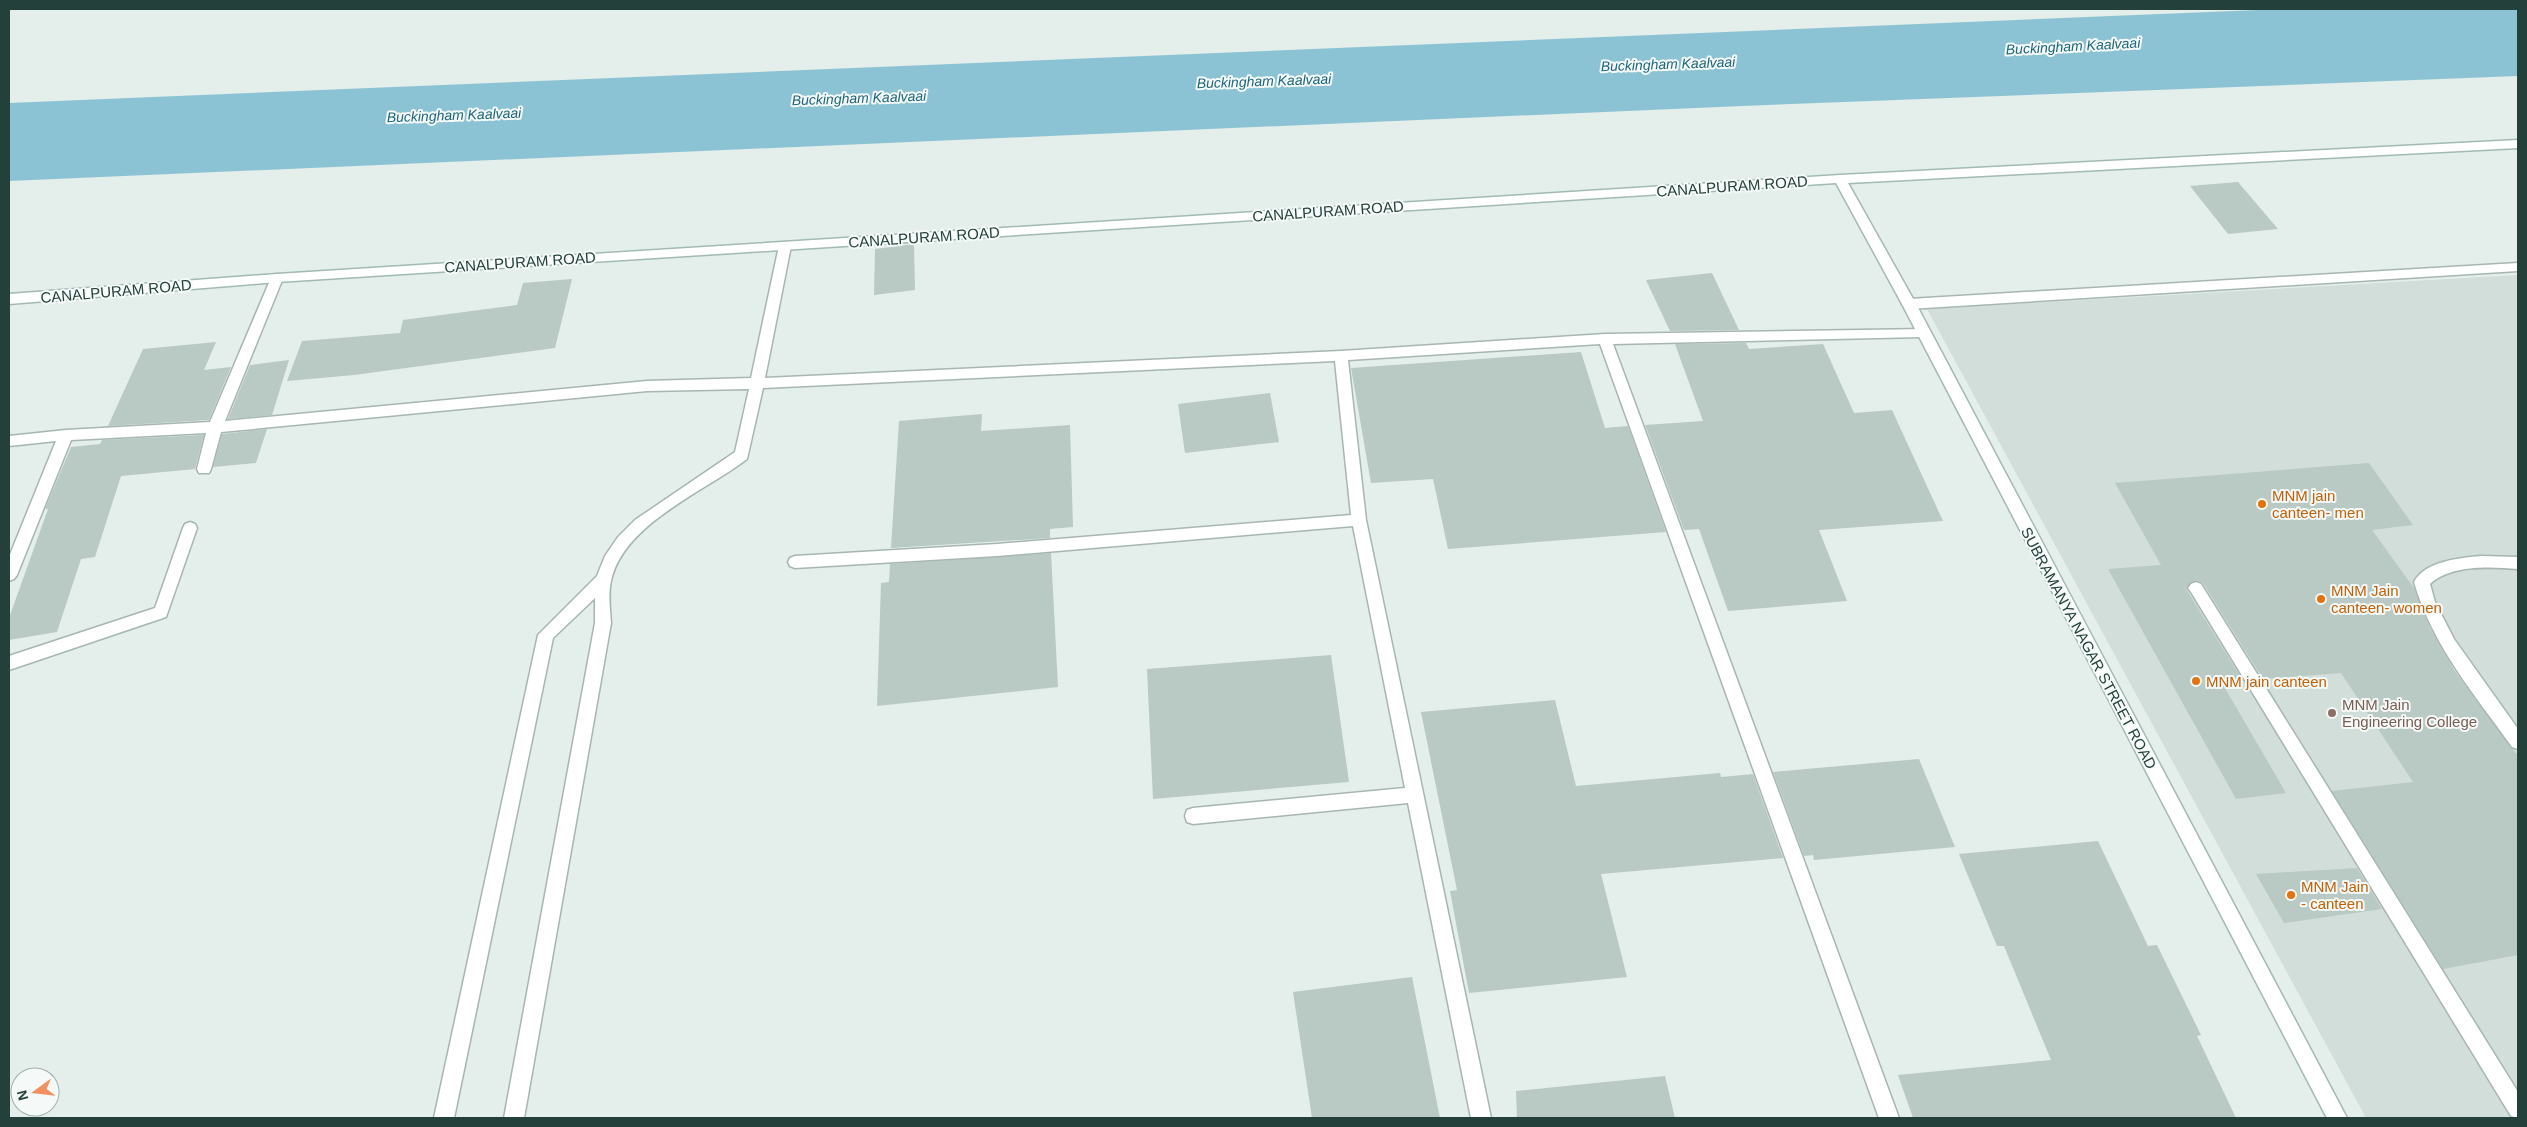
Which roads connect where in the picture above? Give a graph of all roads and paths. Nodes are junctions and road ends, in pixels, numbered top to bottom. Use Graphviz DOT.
graph roads {
  1 [pos="2518,144"];
  2 [pos="1840,179"];
  3 [pos="785,246"];
  4 [pos="2518,267"];
  5 [pos="277,278"];
  6 [pos="9,299"];
  7 [pos="1909,304"];
  8 [pos="1922,332"];
  9 [pos="1605,339"];
  10 [pos="1341,356"];
  11 [pos="756,383"];
  12 [pos="215,427"];
  13 [pos="66,435"];
  14 [pos="9,441"];
  15 [pos="204,469"];
  16 [pos="1359,520"];
  17 [pos="190,528"];
  18 [pos="795,562"];
  19 [pos="2518,563"];
  20 [pos="9,575"];
  21 [pos="604,580"];
  22 [pos="2196,588"];
  23 [pos="9,663"];
  24 [pos="2518,742"];
  25 [pos="1415,795"];
  26 [pos="1194,816"];
  27 [pos="2518,1109"];
  28 [pos="444,1118"];
  29 [pos="514,1118"];
  30 [pos="1482,1118"];
  31 [pos="1889,1118"];
  32 [pos="2337,1118"];
  1 -- 2 [label="street, CANALPURAM ROAD"];
  2 -- 3 [label="street, CANALPURAM ROAD"];
  2 -- 7 [label="street, SUBRAMANYA NAGAR STREET ROAD"];
  3 -- 5 [label="street, CANALPURAM ROAD"];
  3 -- 11 [label="street"];
  4 -- 7 [label="street"];
  5 -- 6 [label="street, CANALPURAM ROAD"];
  5 -- 12 [label="street"];
  7 -- 8 [label="street, SUBRAMANYA NAGAR STREET ROAD"];
  8 -- 9 [label="street"];
  8 -- 32 [label="street, SUBRAMANYA NAGAR STREET ROAD"];
  9 -- 10 [label="street"];
  9 -- 31 [label="street"];
  10 -- 11 [label="street"];
  10 -- 16 [label="street"];
  11 -- 12 [label="street"];
  11 -- 21 [label="street"];
  12 -- 13 [label="street"];
  12 -- 15 [label="street"];
  13 -- 14 [label="street"];
  13 -- 20 [label="street"];
  16 -- 18 [label="street"];
  16 -- 25 [label="street"];
  17 -- 23 [label="street"];
  19 -- 24 [label="street"];
  21 -- 28 [label="street"];
  21 -- 29 [label="street"];
  22 -- 27 [label="street"];
  25 -- 26 [label="street"];
  25 -- 30 [label="street"];
}
